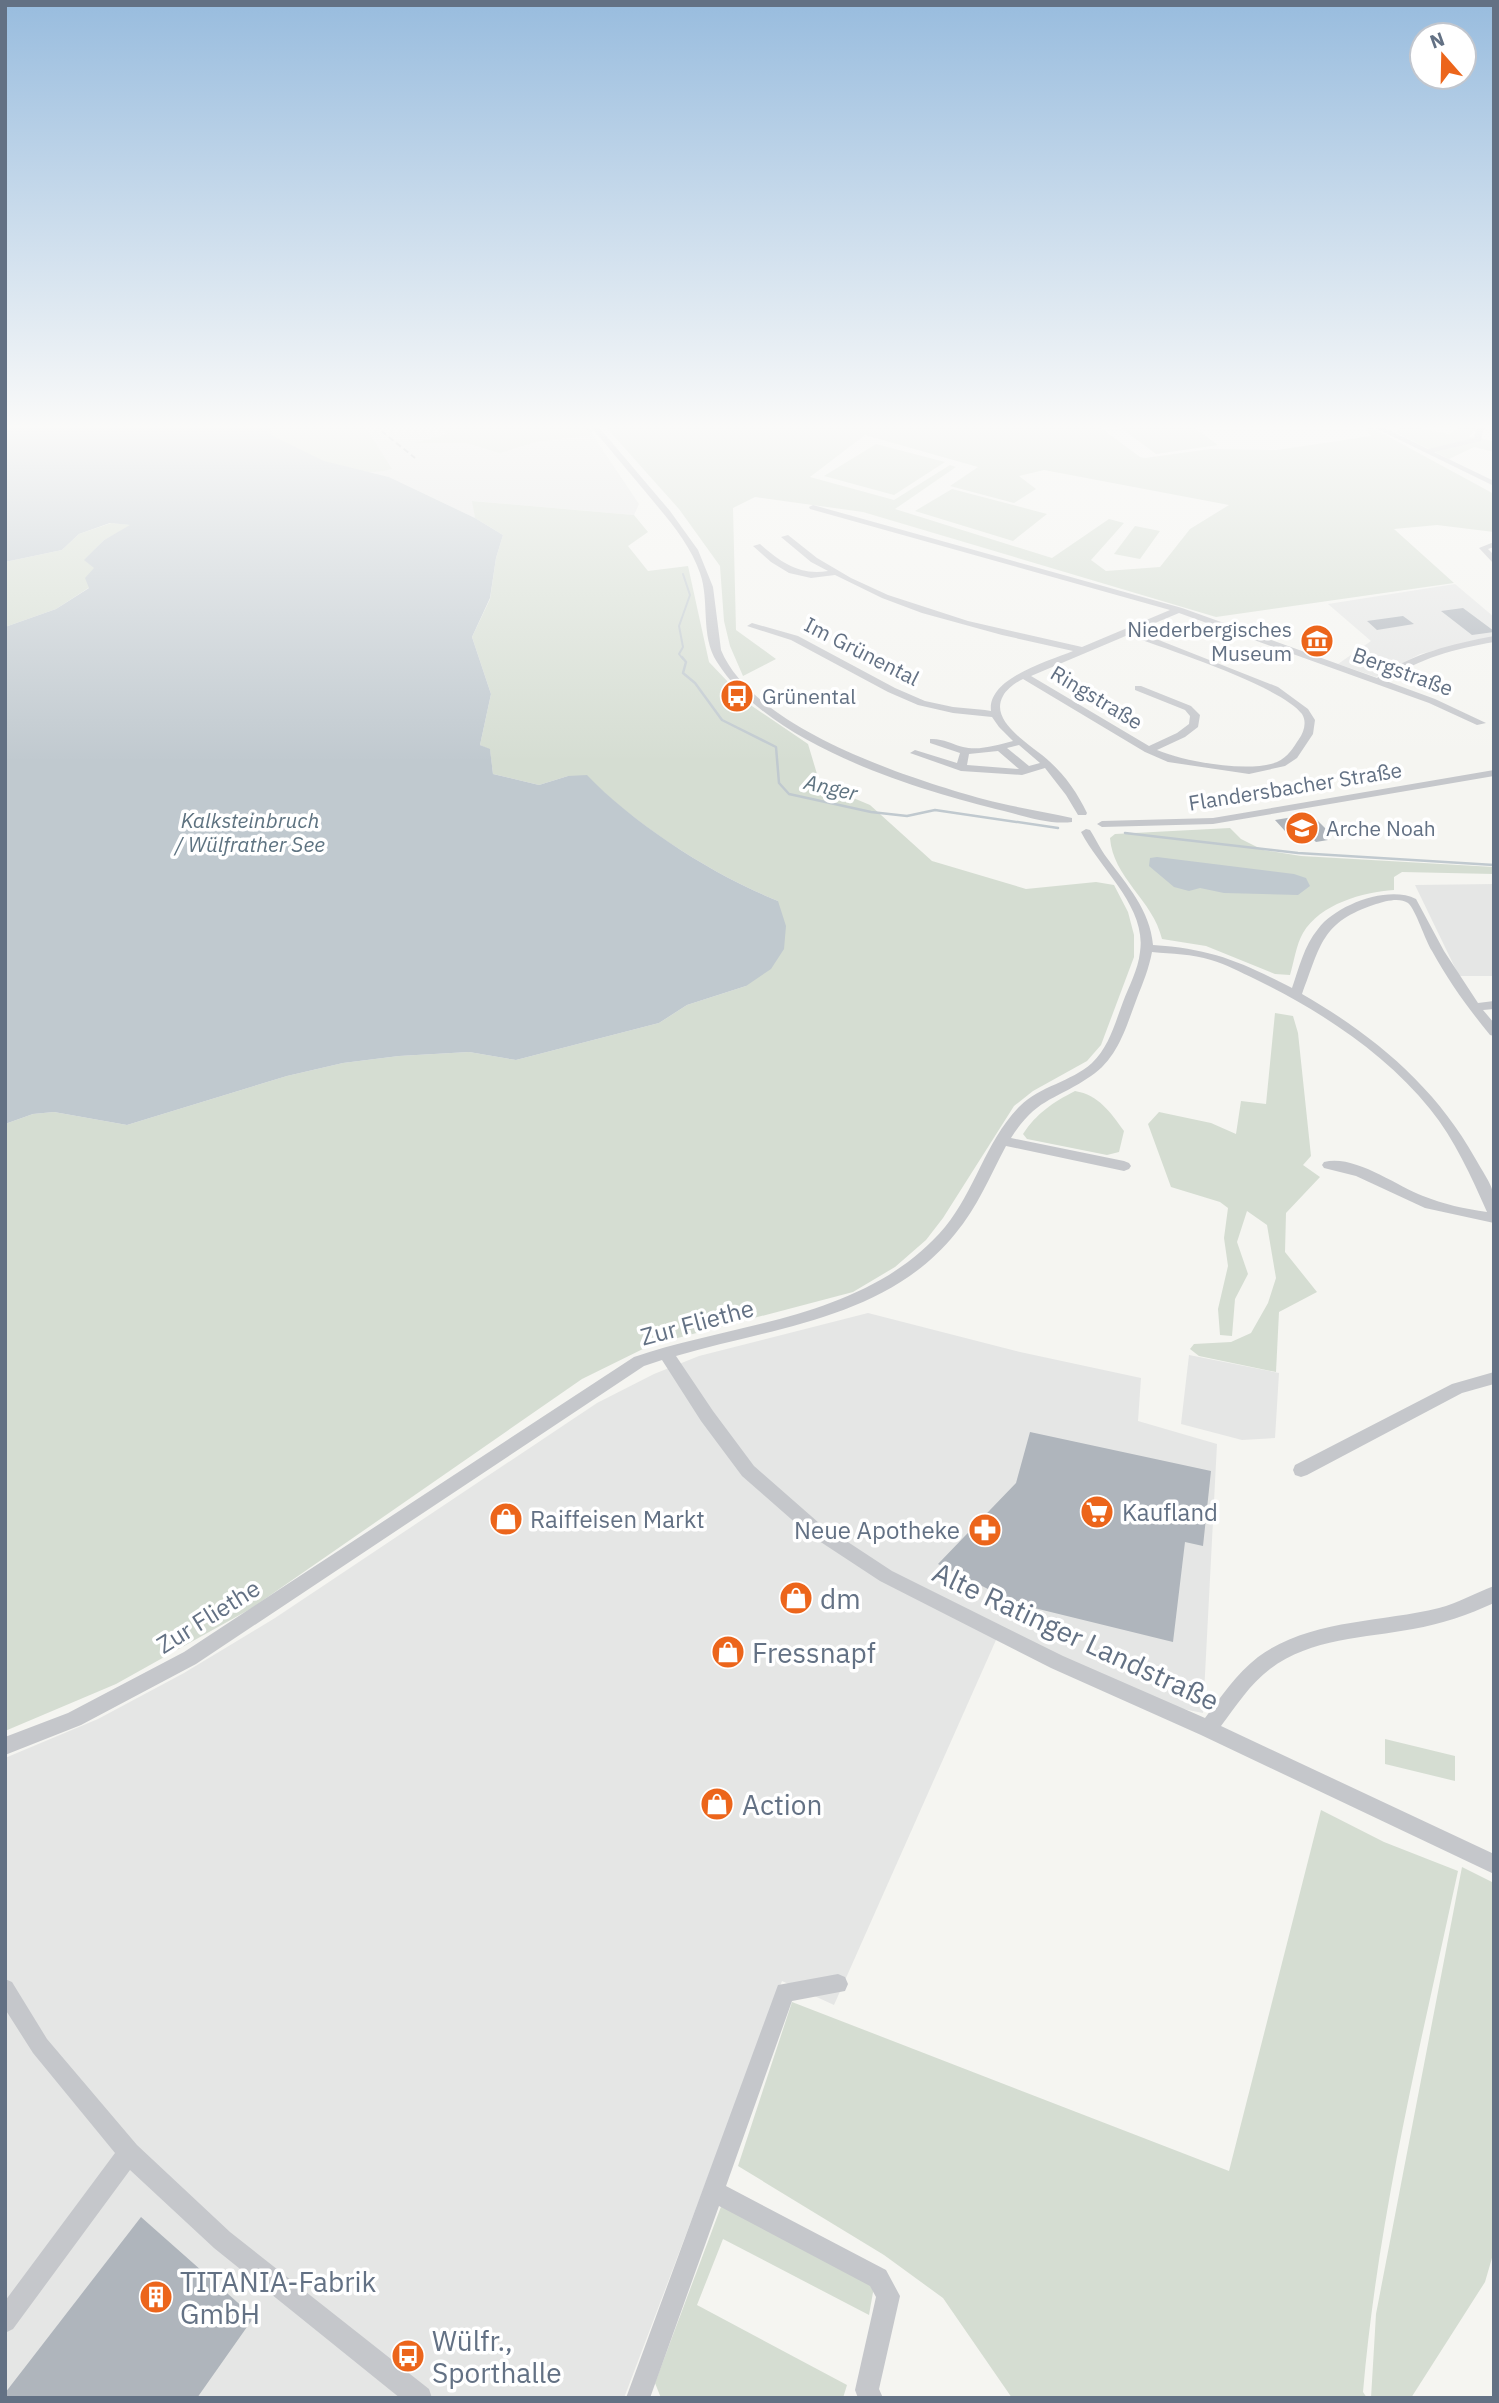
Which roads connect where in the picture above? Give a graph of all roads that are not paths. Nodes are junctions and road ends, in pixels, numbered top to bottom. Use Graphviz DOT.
graph roads {
  1 [pos="685,537"];
  2 [pos="785,537"];
  3 [pos="923,537"];
  4 [pos="1494,544"];
  5 [pos="757,546"];
  6 [pos="1494,561"];
  7 [pos="834,573"];
  8 [pos="1179,610"];
  9 [pos="752,626"];
  10 [pos="1127,631"];
  11 [pos="1494,639"];
  12 [pos="1081,650"];
  13 [pos="1025,676"];
  14 [pos="1378,682"];
  15 [pos="1138,688"];
  16 [pos="996,714"];
  17 [pos="1481,723"];
  18 [pos="934,741"];
  19 [pos="1019,742"];
  20 [pos="1000,748"];
  21 [pos="1149,750"];
  22 [pos="965,751"];
  23 [pos="915,753"];
  24 [pos="1046,764"];
  25 [pos="961,768"];
  26 [pos="1027,770"];
  27 [pos="1494,773"];
  28 [pos="1082,813"];
  29 [pos="1068,820"];
  30 [pos="1102,824"];
  31 [pos="1086,832"];
  32 [pos="1147,948"];
  33 [pos="1296,995"];
  34 [pos="1494,1005"];
  35 [pos="1473,1007"];
  36 [pos="1494,1032"];
  37 [pos="1003,1142"];
  38 [pos="1329,1165"];
  39 [pos="1124,1166"];
  40 [pos="1494,1211"];
  41 [pos="1494,1219"];
  42 [pos="665,1352"];
  43 [pos="1494,1378"];
  44 [pos="1301,1470"];
  45 [pos="1494,1594"];
  46 [pos="1208,1729"];
  47 [pos="5,1746"];
  48 [pos="1494,1864"];
  49 [pos="838,1984"];
  50 [pos="5,1989"];
  51 [pos="129,2153"];
  52 [pos="713,2191"];
  53 [pos="5,2321"];
  54 [pos="413,2396"];
  55 [pos="638,2398"];
  56 [pos="871,2398"];
  1 -- 29 [label="street"];
  2 -- 7 [label="street"];
  3 -- 8 [label="street, Bergstraße"];
  4 -- 6 [label="street"];
  5 -- 7 [label="street"];
  7 -- 12 [label="street"];
  8 -- 10 [label="street"];
  8 -- 14 [label="street, Bergstraße"];
  9 -- 16 [label="street, Im Grünental"];
  10 -- 12 [label="street"];
  10 -- 21 [label="street, Ringstraße"];
  11 -- 14 [label="street"];
  12 -- 13 [label="street"];
  13 -- 16 [label="street"];
  13 -- 21 [label="street, Ringstraße"];
  14 -- 17 [label="street, Bergstraße"];
  15 -- 21 [label="street, Ringstraße"];
  16 -- 19 [label="street"];
  18 -- 22 [label="street"];
  19 -- 20 [label="street"];
  19 -- 24 [label="street"];
  20 -- 22 [label="street"];
  20 -- 26 [label="street"];
  22 -- 25 [label="street"];
  23 -- 25 [label="street"];
  24 -- 26 [label="street"];
  24 -- 28 [label="street"];
  25 -- 26 [label="street"];
  27 -- 30 [label="street, Flandersbacher Straße"];
  28 -- 29 [label="street"];
  28 -- 30 [label="street"];
  29 -- 31 [label="street"];
  30 -- 31 [label="street"];
  31 -- 32 [label="street"];
  32 -- 33 [label="street"];
  32 -- 37 [label="street, Zur Fliethe"];
  33 -- 35 [label="street"];
  33 -- 40 [label="street"];
  34 -- 35 [label="street"];
  35 -- 36 [label="street"];
  37 -- 39 [label="street"];
  37 -- 42 [label="street, Zur Fliethe"];
  38 -- 41 [label="street"];
  42 -- 46 [label="street, Alte Ratinger Landstraße"];
  42 -- 47 [label="street, Zur Fliethe"];
  43 -- 44 [label="street"];
  45 -- 46 [label="street"];
  46 -- 48 [label="street, Alte Ratinger Landstraße"];
  49 -- 52 [label="street"];
  50 -- 51 [label="street"];
  51 -- 53 [label="street"];
  51 -- 54 [label="street"];
  52 -- 55 [label="street"];
  52 -- 56 [label="street"];
}
